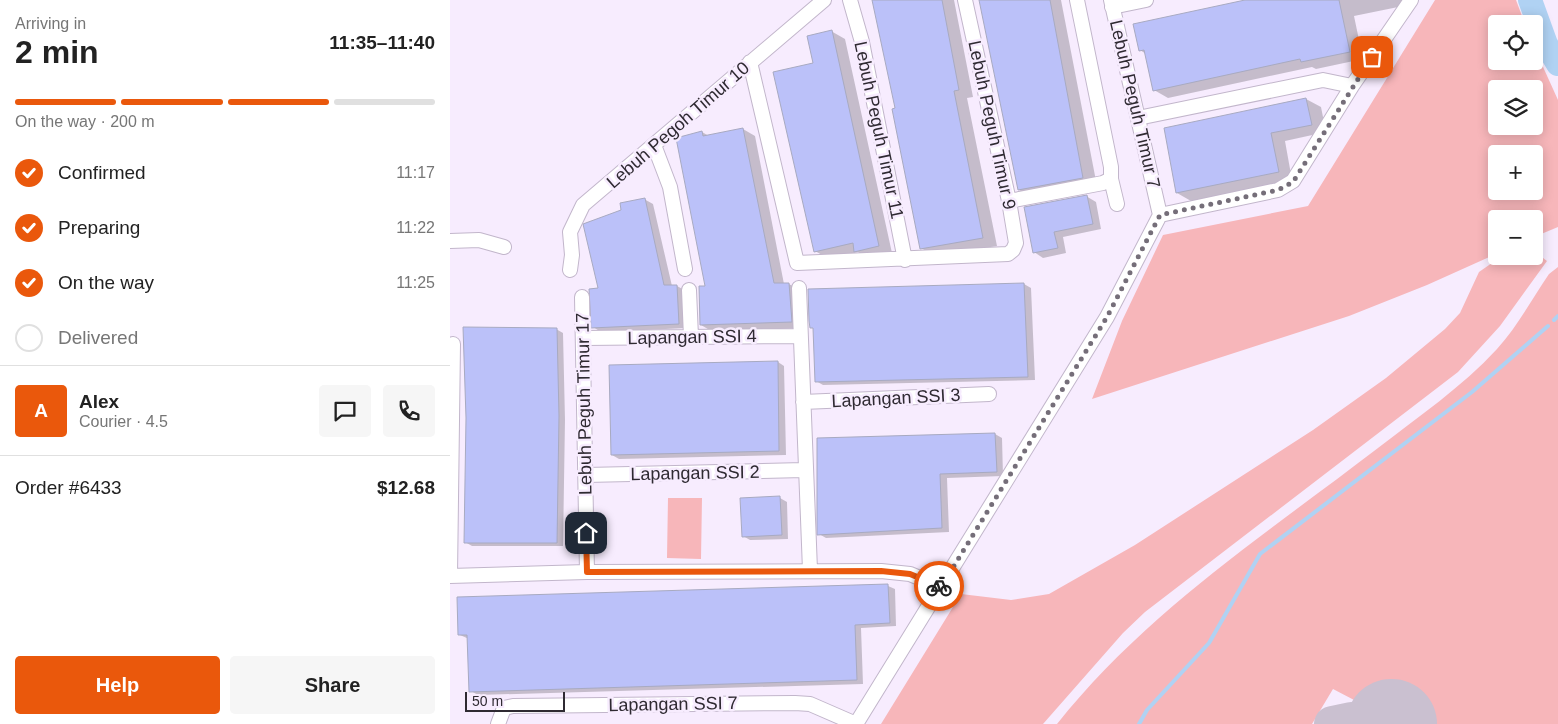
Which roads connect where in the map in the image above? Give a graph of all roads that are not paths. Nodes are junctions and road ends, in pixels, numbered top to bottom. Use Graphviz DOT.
graph roads {
  1 [pos="824,0"];
  2 [pos="850,0"];
  3 [pos="965,0"];
  4 [pos="1077,0"];
  5 [pos="1146,0"];
  6 [pos="1411,0"];
  7 [pos="1112,3"];
  8 [pos="750,62"];
  9 [pos="1352,86"];
  10 [pos="1138,118"];
  11 [pos="654,145"];
  12 [pos="1111,179"];
  13 [pos="1009,201"];
  14 [pos="1117,204"];
  15 [pos="1160,215"];
  16 [pos="450,241"];
  17 [pos="504,247"];
  18 [pos="906,260"];
  19 [pos="685,269"];
  20 [pos="570,270"];
  21 [pos="799,288"];
  22 [pos="689,290"];
  23 [pos="582,296"];
  24 [pos="800,336"];
  25 [pos="691,337"];
  26 [pos="584,338"];
  27 [pos="453,344"];
  28 [pos="989,394"];
  29 [pos="803,402"];
  30 [pos="804,470"];
  31 [pos="586,475"];
  32 [pos="810,570"];
  33 [pos="587,572"];
  34 [pos="450,576"];
  35 [pos="941,587"];
  36 [pos="498,724"];
  37 [pos="856,724"];
  1 -- 8 [label="street, Lebuh Pegoh Timur 10"];
  2 -- 18 [label="street, Lebuh Peguh Timur 11"];
  3 -- 13 [label="street, Lebuh Peguh Timur 9"];
  4 -- 12 [label="street"];
  5 -- 7 [label="street"];
  6 -- 9 [label="street"];
  7 -- 10 [label="street, Lebuh Peguh Timur 7"];
  8 -- 11 [label="street, Lebuh Pegoh Timur 10"];
  8 -- 18 [label="street"];
  9 -- 10 [label="street"];
  9 -- 15 [label="street"];
  10 -- 15 [label="street, Lebuh Peguh Timur 7"];
  11 -- 19 [label="street"];
  11 -- 20 [label="street, Lebuh Pegoh Timur 10"];
  12 -- 13 [label="street"];
  12 -- 14 [label="street"];
  13 -- 18 [label="street, Lebuh Peguh Timur 9"];
  15 -- 35 [label="street"];
  16 -- 17 [label="street"];
  21 -- 24 [label="street"];
  22 -- 25 [label="street"];
  23 -- 26 [label="street, Lebuh Peguh Timur 17"];
  24 -- 25 [label="street, Lapangan SSI 4"];
  24 -- 29 [label="street"];
  25 -- 26 [label="street, Lapangan SSI 4"];
  26 -- 31 [label="street, Lebuh Peguh Timur 17"];
  27 -- 34 [label="street"];
  28 -- 29 [label="street, Lapangan SSI 3"];
  29 -- 30 [label="street"];
  30 -- 31 [label="street, Lapangan SSI 2"];
  30 -- 32 [label="street"];
  31 -- 33 [label="street, Lebuh Peguh Timur 17"];
  32 -- 33 [label="street"];
  32 -- 35 [label="street"];
  33 -- 34 [label="street"];
  35 -- 37 [label="street"];
  36 -- 37 [label="street, Lapangan SSI 7"];
}
